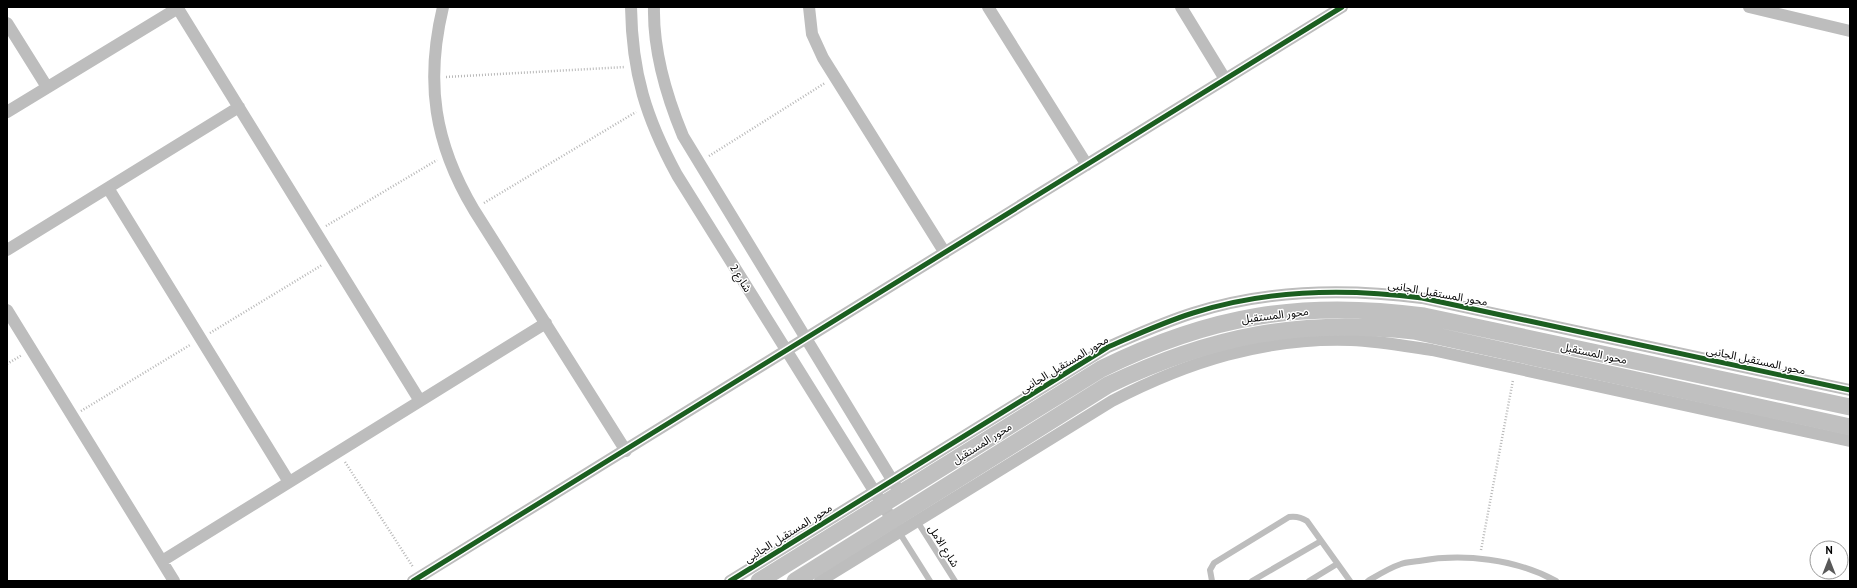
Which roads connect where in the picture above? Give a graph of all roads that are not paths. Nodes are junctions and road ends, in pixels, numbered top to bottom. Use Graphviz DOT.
graph roads {
  1 [pos="178,7"];
  2 [pos="443,7"];
  3 [pos="631,7"];
  4 [pos="654,7"];
  5 [pos="809,7"];
  6 [pos="988,7"];
  7 [pos="1181,7"];
  8 [pos="1342,7"];
  9 [pos="1749,7"];
  10 [pos="7,23"];
  11 [pos="1850,31"];
  12 [pos="1225,79"];
  13 [pos="47,88"];
  14 [pos="239,107"];
  15 [pos="7,112"];
  16 [pos="1087,166"];
  17 [pos="108,188"];
  18 [pos="7,250"];
  19 [pos="945,253"];
  20 [pos="7,310"];
  21 [pos="546,323"];
  22 [pos="806,340"];
  23 [pos="787,351"];
  24 [pos="1850,390"];
  25 [pos="420,400"];
  26 [pos="1850,407"];
  27 [pos="1850,426"];
  28 [pos="1850,441"];
  29 [pos="626,450"];
  30 [pos="289,482"];
  31 [pos="896,487"];
  32 [pos="878,498"];
  33 [pos="914,516"];
  34 [pos="896,526"];
  35 [pos="1321,541"];
  36 [pos="162,561"];
  37 [pos="1337,564"];
  38 [pos="416,579"];
  39 [pos="174,581"];
  40 [pos="730,581"];
  41 [pos="759,581"];
  42 [pos="795,581"];
  43 [pos="820,581"];
  44 [pos="930,581"];
  45 [pos="955,581"];
  46 [pos="1212,581"];
  47 [pos="1252,581"];
  48 [pos="1309,581"];
  49 [pos="1350,581"];
  50 [pos="1368,581"];
  51 [pos="1556,581"];
  1 -- 13 [label="street"];
  1 -- 14 [label="street"];
  2 -- 21 [label="street"];
  3 -- 23 [label="street, شارع 2"];
  4 -- 22 [label="street"];
  5 -- 19 [label="street"];
  6 -- 16 [label="street"];
  7 -- 12 [label="street"];
  8 -- 12 [label="street"];
  9 -- 11 [label="street"];
  10 -- 13 [label="street"];
  12 -- 16 [label="street"];
  13 -- 15 [label="street"];
  14 -- 17 [label="street"];
  14 -- 25 [label="street"];
  16 -- 19 [label="street"];
  17 -- 18 [label="street"];
  17 -- 30 [label="street"];
  19 -- 22 [label="street"];
  20 -- 36 [label="street"];
  21 -- 25 [label="street"];
  21 -- 29 [label="street"];
  22 -- 23 [label="street"];
  22 -- 31 [label="street"];
  23 -- 29 [label="street"];
  23 -- 32 [label="street, شارع 2"];
  24 -- 31 [label="street, محور المستقبل الجانبى"];
  25 -- 30 [label="street"];
  26 -- 31 [label="street, محور المستقبل"];
  27 -- 33 [label="street, محور المستقبل"];
  28 -- 33 [label="street"];
  29 -- 38 [label="street"];
  30 -- 36 [label="street"];
  31 -- 32 [label="street, محور المستقبل"];
  31 -- 33 [label="street"];
  32 -- 34 [label="street, شارع 2"];
  32 -- 40 [label="street, محور المستقبل الجانبى"];
  32 -- 41 [label="street, محور المستقبل"];
  33 -- 34 [label="street, محور المستقبل"];
  33 -- 45 [label="lane, شارع الامل"];
  34 -- 42 [label="street, محور المستقبل"];
  34 -- 43 [label="street"];
  34 -- 44 [label="lane"];
  35 -- 37 [label="lane"];
  35 -- 46 [label="lane"];
  35 -- 47 [label="lane"];
  36 -- 39 [label="street"];
  37 -- 48 [label="lane"];
  37 -- 49 [label="lane"];
  50 -- 51 [label="lane"];
}
